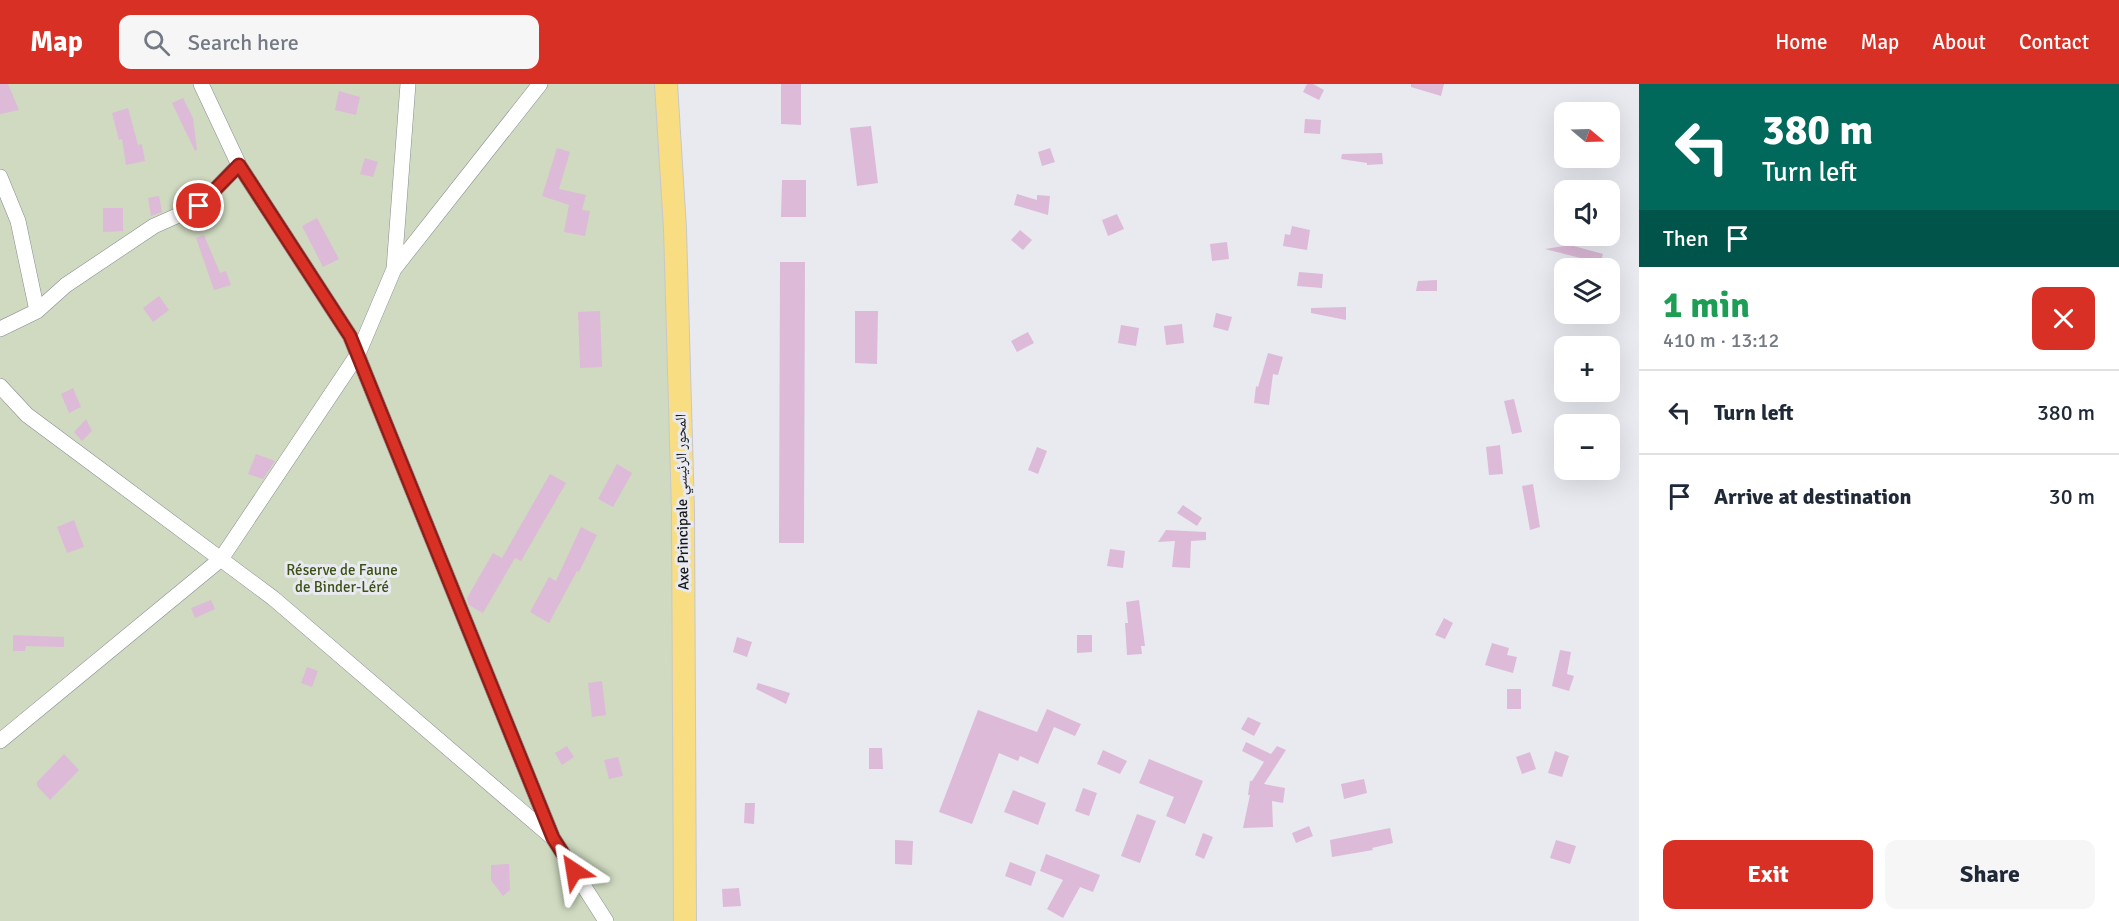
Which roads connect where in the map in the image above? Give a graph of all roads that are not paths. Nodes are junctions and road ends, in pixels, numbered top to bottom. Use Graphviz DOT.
graph roads {
  1 [pos="201,84"];
  2 [pos="408,84"];
  3 [pos="540,84"];
  4 [pos="666,84"];
  5 [pos="239,165"];
  6 [pos="0,177"];
  7 [pos="394,269"];
  8 [pos="37,311"];
  9 [pos="0,330"];
  10 [pos="358,354"];
  11 [pos="0,386"];
  12 [pos="221,559"];
  13 [pos="0,741"];
  14 [pos="553,838"];
  15 [pos="606,921"];
  16 [pos="685,921"];
  1 -- 5 [label="street"];
  2 -- 7 [label="street"];
  3 -- 7 [label="street"];
  4 -- 16 [label="main road, Axe Principale المحور الرئيسي"];
  5 -- 8 [label="street"];
  5 -- 10 [label="street"];
  6 -- 8 [label="street"];
  7 -- 10 [label="street"];
  8 -- 9 [label="street"];
  10 -- 12 [label="street"];
  10 -- 14 [label="street"];
  11 -- 12 [label="street"];
  12 -- 13 [label="street"];
  12 -- 14 [label="street"];
  14 -- 15 [label="street"];
}
